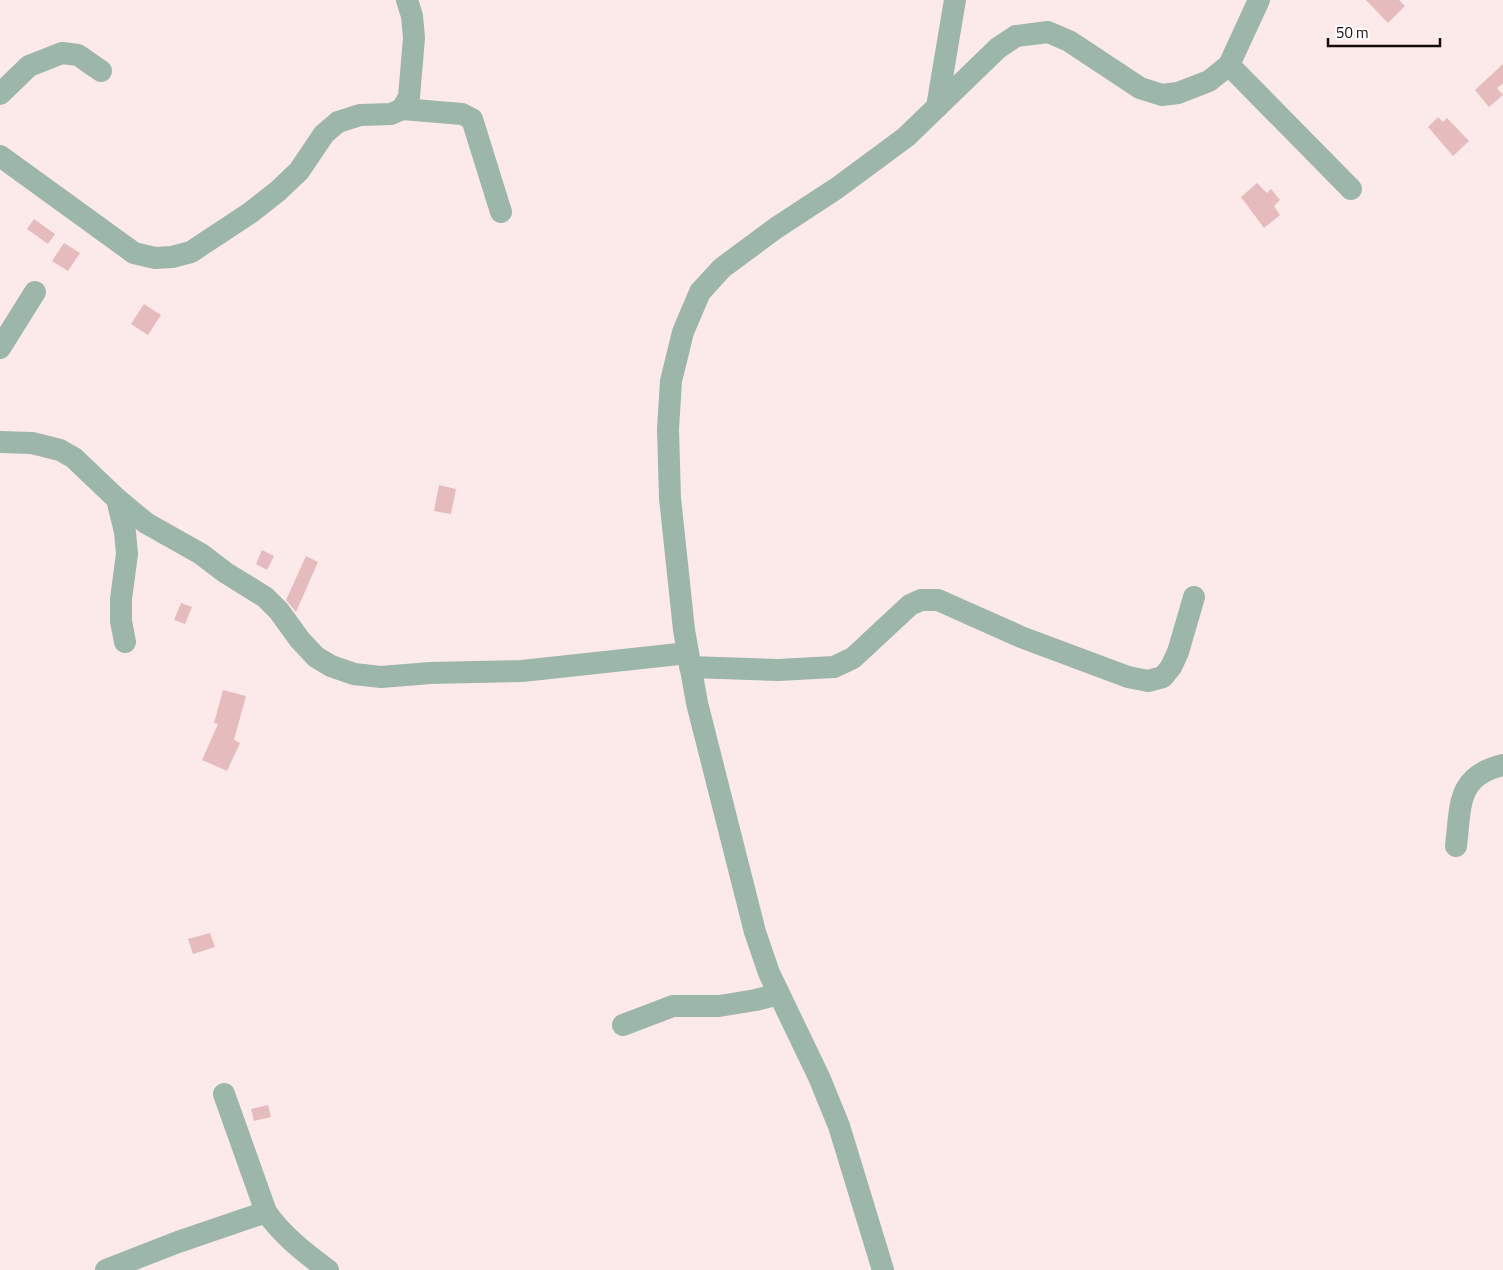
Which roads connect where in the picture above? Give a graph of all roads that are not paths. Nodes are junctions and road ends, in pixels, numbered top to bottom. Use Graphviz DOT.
graph roads {
  1 [pos="407,0"];
  2 [pos="955,0"];
  3 [pos="1259,0"];
  4 [pos="1229,65"];
  5 [pos="101,71"];
  6 [pos="0,94"];
  7 [pos="937,107"];
  8 [pos="402,109"];
  9 [pos="0,156"];
  10 [pos="1351,189"];
  11 [pos="501,212"];
  12 [pos="34,292"];
  13 [pos="0,348"];
  14 [pos="0,442"];
  15 [pos="117,499"];
  16 [pos="1194,597"];
  17 [pos="125,642"];
  18 [pos="689,660"];
  19 [pos="1503,765"];
  20 [pos="1456,846"];
  21 [pos="779,994"];
  22 [pos="623,1025"];
  23 [pos="224,1094"];
  24 [pos="266,1212"];
  25 [pos="106,1270"];
  26 [pos="328,1270"];
  27 [pos="883,1270"];
  1 -- 8 [label="street"];
  2 -- 7 [label="street"];
  3 -- 4 [label="street"];
  4 -- 7 [label="street"];
  4 -- 10 [label="street"];
  5 -- 6 [label="street"];
  7 -- 18 [label="street"];
  8 -- 9 [label="street"];
  8 -- 11 [label="street"];
  12 -- 13 [label="street"];
  14 -- 15 [label="street"];
  15 -- 17 [label="street"];
  15 -- 18 [label="street"];
  16 -- 18 [label="street"];
  18 -- 21 [label="street"];
  19 -- 20 [label="street"];
  21 -- 22 [label="street"];
  21 -- 27 [label="street"];
  23 -- 24 [label="street"];
  24 -- 25 [label="street"];
  24 -- 26 [label="street"];
}
